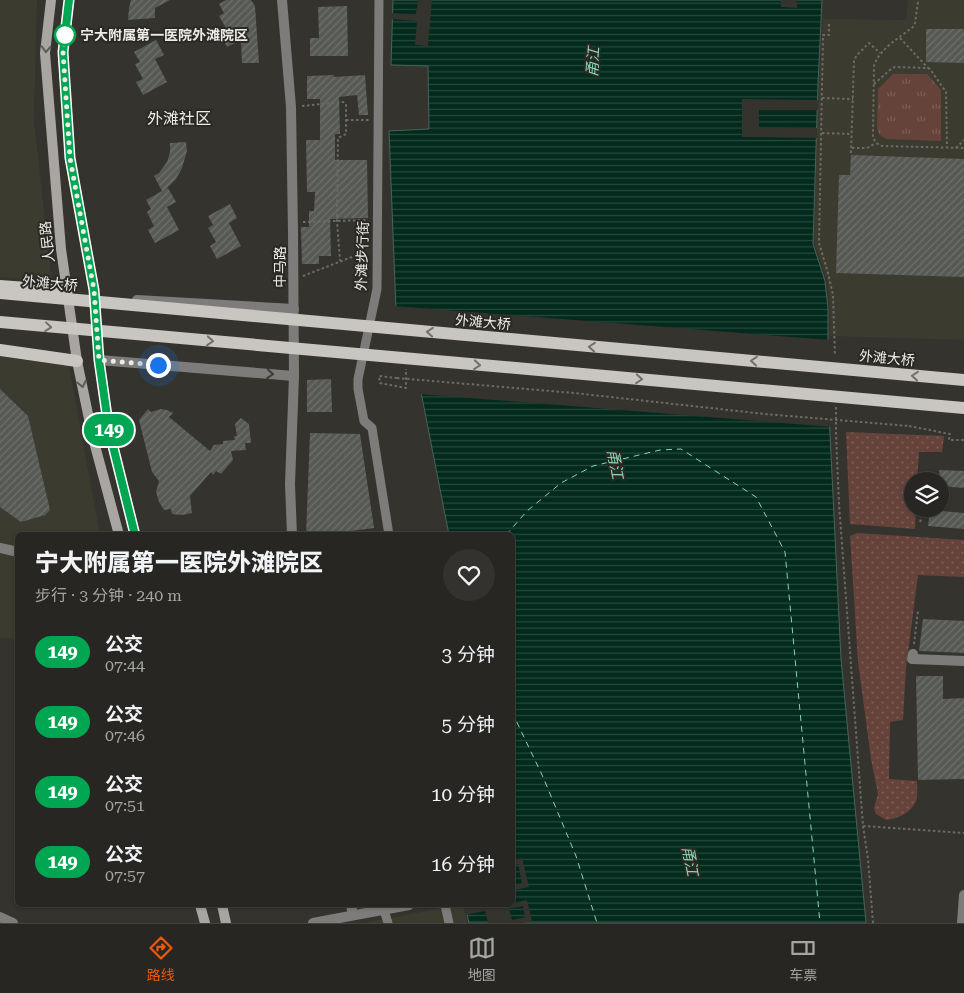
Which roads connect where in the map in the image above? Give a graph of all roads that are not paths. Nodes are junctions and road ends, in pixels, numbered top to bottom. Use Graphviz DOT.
graph roads {
  1 [pos="51,0"];
  2 [pos="69,0"];
  3 [pos="282,0"];
  4 [pos="379,0"];
  5 [pos="0,286"];
  6 [pos="67,291"];
  7 [pos="0,293"];
  8 [pos="95,297"];
  9 [pos="294,309"];
  10 [pos="0,322"];
  11 [pos="0,350"];
  12 [pos="99,360"];
  13 [pos="78,361"];
  14 [pos="294,376"];
  15 [pos="964,380"];
  16 [pos="964,408"];
  17 [pos="118,532"];
  18 [pos="134,532"];
  19 [pos="292,532"];
  20 [pos="389,532"];
  21 [pos="0,548"];
  22 [pos="15,551"];
  23 [pos="913,654"];
  24 [pos="964,661"];
  25 [pos="964,895"];
  26 [pos="200,907"];
  27 [pos="222,907"];
  28 [pos="399,907"];
  29 [pos="445,907"];
  30 [pos="384,910"];
  31 [pos="353,914"];
  32 [pos="0,918"];
  33 [pos="13,923"];
  34 [pos="204,923"];
  35 [pos="226,923"];
  36 [pos="313,923"];
  37 [pos="388,923"];
  38 [pos="449,923"];
  39 [pos="962,923"];
  1 -- 6 [label="main road, 人民路, one-way"];
  2 -- 8 [label="main road"];
  3 -- 9 [label="street, 中马路"];
  4 -- 20 [label="street, 外滩步行街"];
  5 -- 6 [label="main road"];
  6 -- 13 [label="main road, 人民路"];
  15 -- 7 [label="main road, 外滩大桥, one-way, bridge"];
  8 -- 9 [label="street"];
  8 -- 12 [label="main road"];
  9 -- 14 [label="street, 中马路"];
  10 -- 16 [label="main road, one-way, bridge"];
  11 -- 13 [label="main road"];
  12 -- 14 [label="street, one-way"];
  12 -- 18 [label="main road"];
  13 -- 17 [label="main road, 人民路, one-way"];
  14 -- 19 [label="street, 中马路"];
  21 -- 22 [label="street"];
  23 -- 24 [label="street"];
  25 -- 39 [label="street"];
  26 -- 34 [label="main road"];
  27 -- 35 [label="main road"];
  28 -- 30 [label="street"];
  29 -- 38 [label="street"];
  30 -- 31 [label="street"];
  30 -- 37 [label="street"];
  31 -- 36 [label="street"];
  32 -- 33 [label="street"];
}
